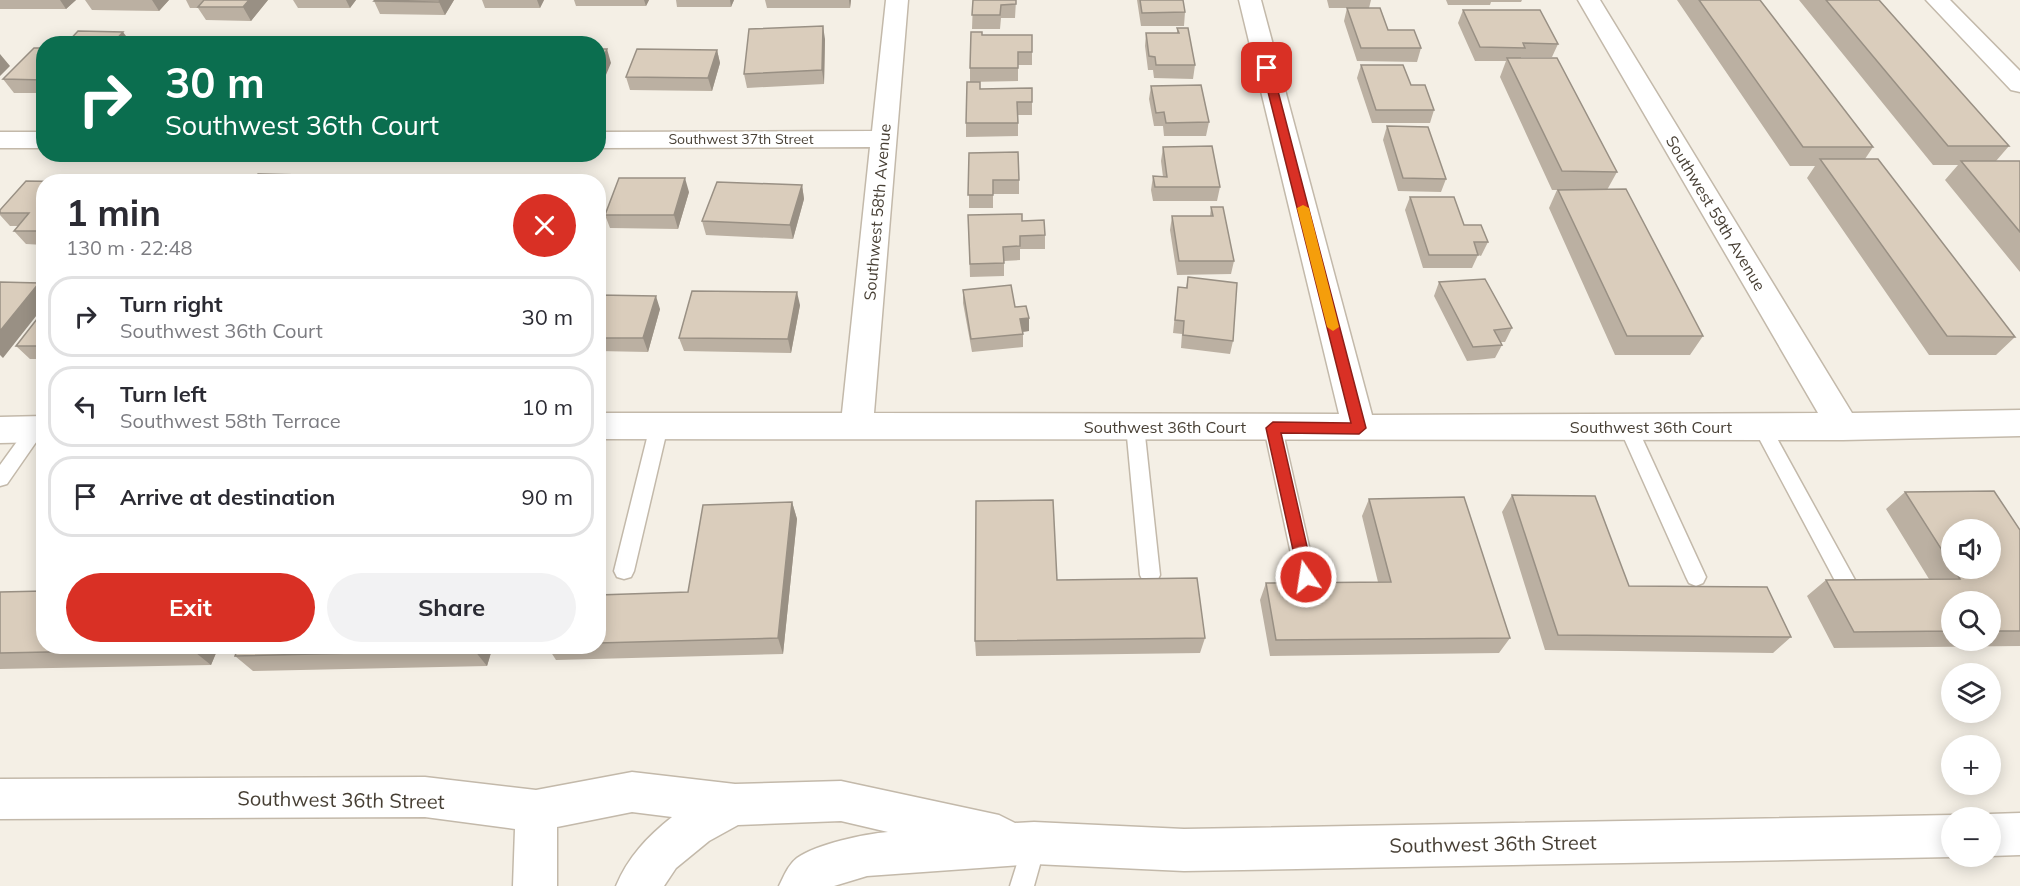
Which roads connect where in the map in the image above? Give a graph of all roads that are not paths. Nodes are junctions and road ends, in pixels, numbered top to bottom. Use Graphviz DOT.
graph roads {
  1 [pos="897,0"];
  2 [pos="1250,0"];
  3 [pos="1589,0"];
  4 [pos="1937,0"];
  5 [pos="2020,85"];
  6 [pos="884,139"];
  7 [pos="0,140"];
  8 [pos="36,140"];
  9 [pos="606,140"];
  10 [pos="857,424"];
  11 [pos="606,426"];
  12 [pos="659,426"];
  13 [pos="1135,426"];
  14 [pos="1628,427"];
  15 [pos="1762,427"];
  16 [pos="1843,427"];
  17 [pos="1273,428"];
  18 [pos="1359,428"];
  19 [pos="36,429"];
  20 [pos="2016,429"];
  21 [pos="0,430"];
  22 [pos="36,433"];
  23 [pos="0,479"];
  24 [pos="624,571"];
  25 [pos="1150,575"];
  26 [pos="1306,577"];
  27 [pos="1696,578"];
  28 [pos="1848,586"];
  29 [pos="0,799"];
  30 [pos="735,805"];
  31 [pos="536,812"];
  32 [pos="2020,834"];
  33 [pos="2001,835"];
  34 [pos="1941,836"];
  35 [pos="1034,843"];
  36 [pos="535,886"];
  37 [pos="638,886"];
  38 [pos="801,886"];
  39 [pos="1022,886"];
  1 -- 6 [label="street, Southwest 58th Avenue"];
  2 -- 18 [label="street"];
  3 -- 16 [label="street, Southwest 59th Avenue"];
  4 -- 5 [label="street"];
  6 -- 9 [label="street, Southwest 37th Street"];
  6 -- 10 [label="street, Southwest 58th Avenue"];
  7 -- 8 [label="street"];
  10 -- 12 [label="street, Southwest 36th Court"];
  10 -- 13 [label="street, Southwest 36th Court"];
  11 -- 12 [label="street, Southwest 36th Court"];
  12 -- 24 [label="lane"];
  13 -- 17 [label="street, Southwest 36th Court"];
  13 -- 25 [label="lane"];
  14 -- 15 [label="street, Southwest 36th Court"];
  14 -- 18 [label="street, Southwest 36th Court"];
  14 -- 27 [label="lane"];
  15 -- 16 [label="street, Southwest 36th Court"];
  15 -- 28 [label="lane"];
  16 -- 20 [label="street, Southwest 36th Court"];
  17 -- 18 [label="street, Southwest 36th Court"];
  17 -- 26 [label="lane"];
  19 -- 21 [label="street"];
  22 -- 23 [label="lane"];
  29 -- 31 [label="street, Southwest 36th Street"];
  30 -- 31 [label="street, Southwest 36th Street"];
  30 -- 35 [label="street, Southwest 36th Street"];
  30 -- 37 [label="street"];
  31 -- 36 [label="street"];
  32 -- 33 [label="street"];
  34 -- 35 [label="street, Southwest 36th Street"];
  35 -- 38 [label="street, Southwest 36th Street"];
  35 -- 39 [label="lane"];
}
